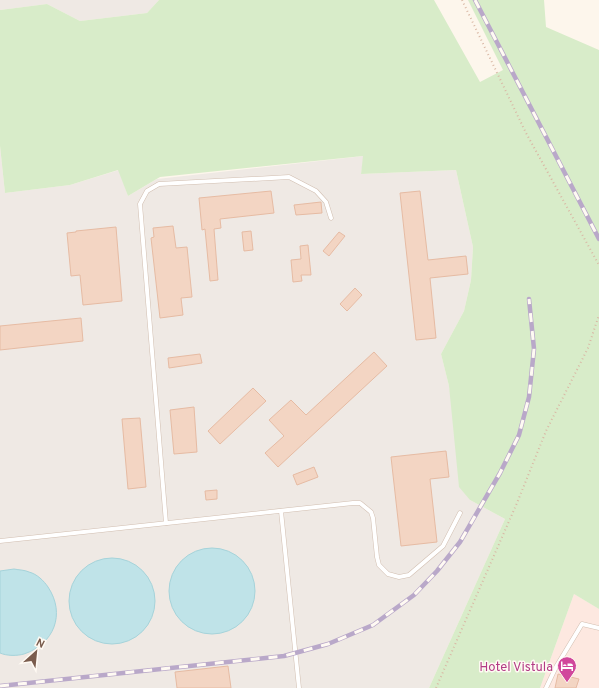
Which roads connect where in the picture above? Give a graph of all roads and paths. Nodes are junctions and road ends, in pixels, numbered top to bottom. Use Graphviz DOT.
graph roads {
  1 [pos="462,0"];
  2 [pos="331,218"];
  3 [pos="599,264"];
  4 [pos="599,315"];
  5 [pos="281,511"];
  6 [pos="460,513"];
  7 [pos="166,523"];
  8 [pos="0,541"];
  9 [pos="599,628"];
  10 [pos="300,688"];
  11 [pos="436,688"];
  12 [pos="546,688"];
  1 -- 3 [label="path"];
  2 -- 7 [label="lane"];
  4 -- 11 [label="path"];
  5 -- 6 [label="lane"];
  5 -- 7 [label="lane"];
  5 -- 10 [label="lane"];
  7 -- 8 [label="lane"];
  9 -- 12 [label="lane"];
}
